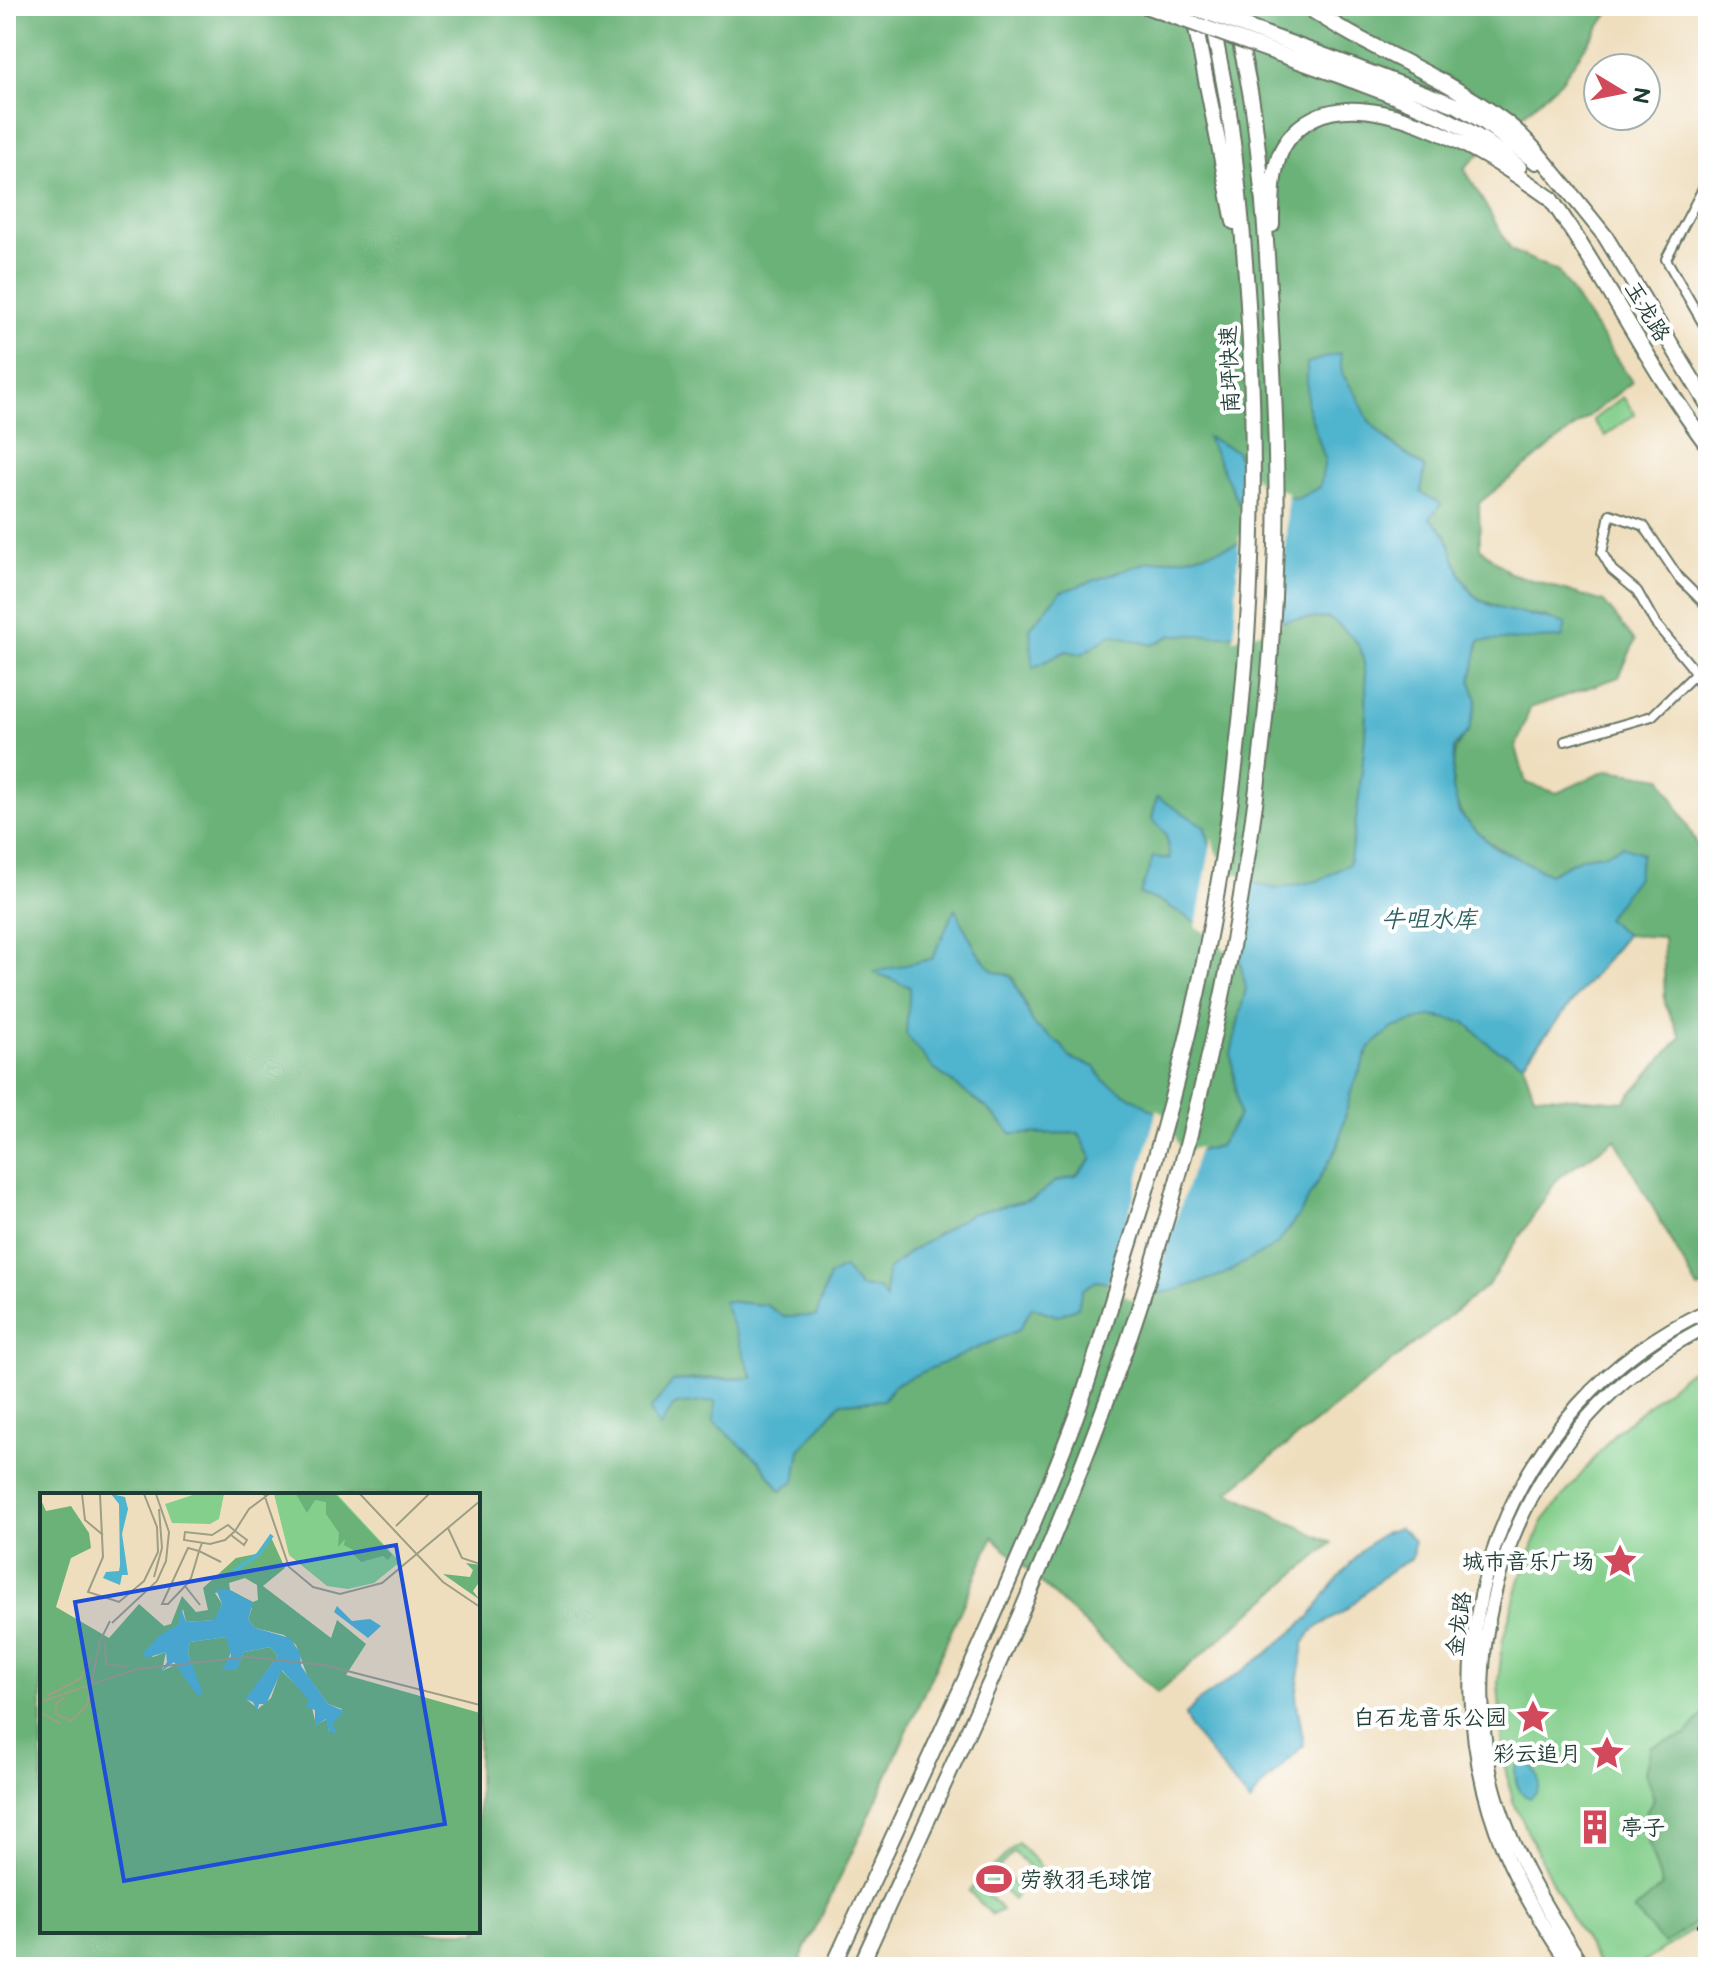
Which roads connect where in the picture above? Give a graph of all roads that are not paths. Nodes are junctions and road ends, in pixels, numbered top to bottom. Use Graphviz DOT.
graph roads {
  1 [pos="1145,6"];
  2 [pos="1190,6"];
  3 [pos="1209,6"];
  4 [pos="1232,6"];
  5 [pos="1306,6"];
  6 [pos="1348,71"];
  7 [pos="1708,179"];
  8 [pos="1564,185"];
  9 [pos="1550,198"];
  10 [pos="1249,299"];
  11 [pos="1270,301"];
  12 [pos="1708,332"];
  13 [pos="1708,405"];
  14 [pos="1708,446"];
  15 [pos="1708,607"];
  16 [pos="1695,674"];
  17 [pos="1708,693"];
  18 [pos="1565,741"];
  19 [pos="1708,1310"];
  20 [pos="1708,1326"];
  21 [pos="833,1967"];
  22 [pos="860,1967"];
  23 [pos="1570,1967"];
  24 [pos="1584,1967"];
  1 -- 6 [label="main road, bridge"];
  2 -- 6 [label="main road, bridge"];
  2 -- 10 [label="main road, bridge"];
  3 -- 10 [label="main road, bridge"];
  4 -- 11 [label="main road, bridge"];
  5 -- 8 [label="main road"];
  6 -- 8 [label="main road"];
  6 -- 9 [label="main road"];
  7 -- 12 [label="street"];
  8 -- 13 [label="main road, 玉龙路"];
  9 -- 11 [label="main road"];
  9 -- 14 [label="main road, 玉龙路"];
  10 -- 21 [label="main road, 南坪快速"];
  11 -- 22 [label="main road, 南坪快速"];
  15 -- 16 [label="street"];
  16 -- 17 [label="street"];
  16 -- 18 [label="street"];
  19 -- 23 [label="main road, 金龙路"];
  20 -- 24 [label="main road, 金龙路"];
}
